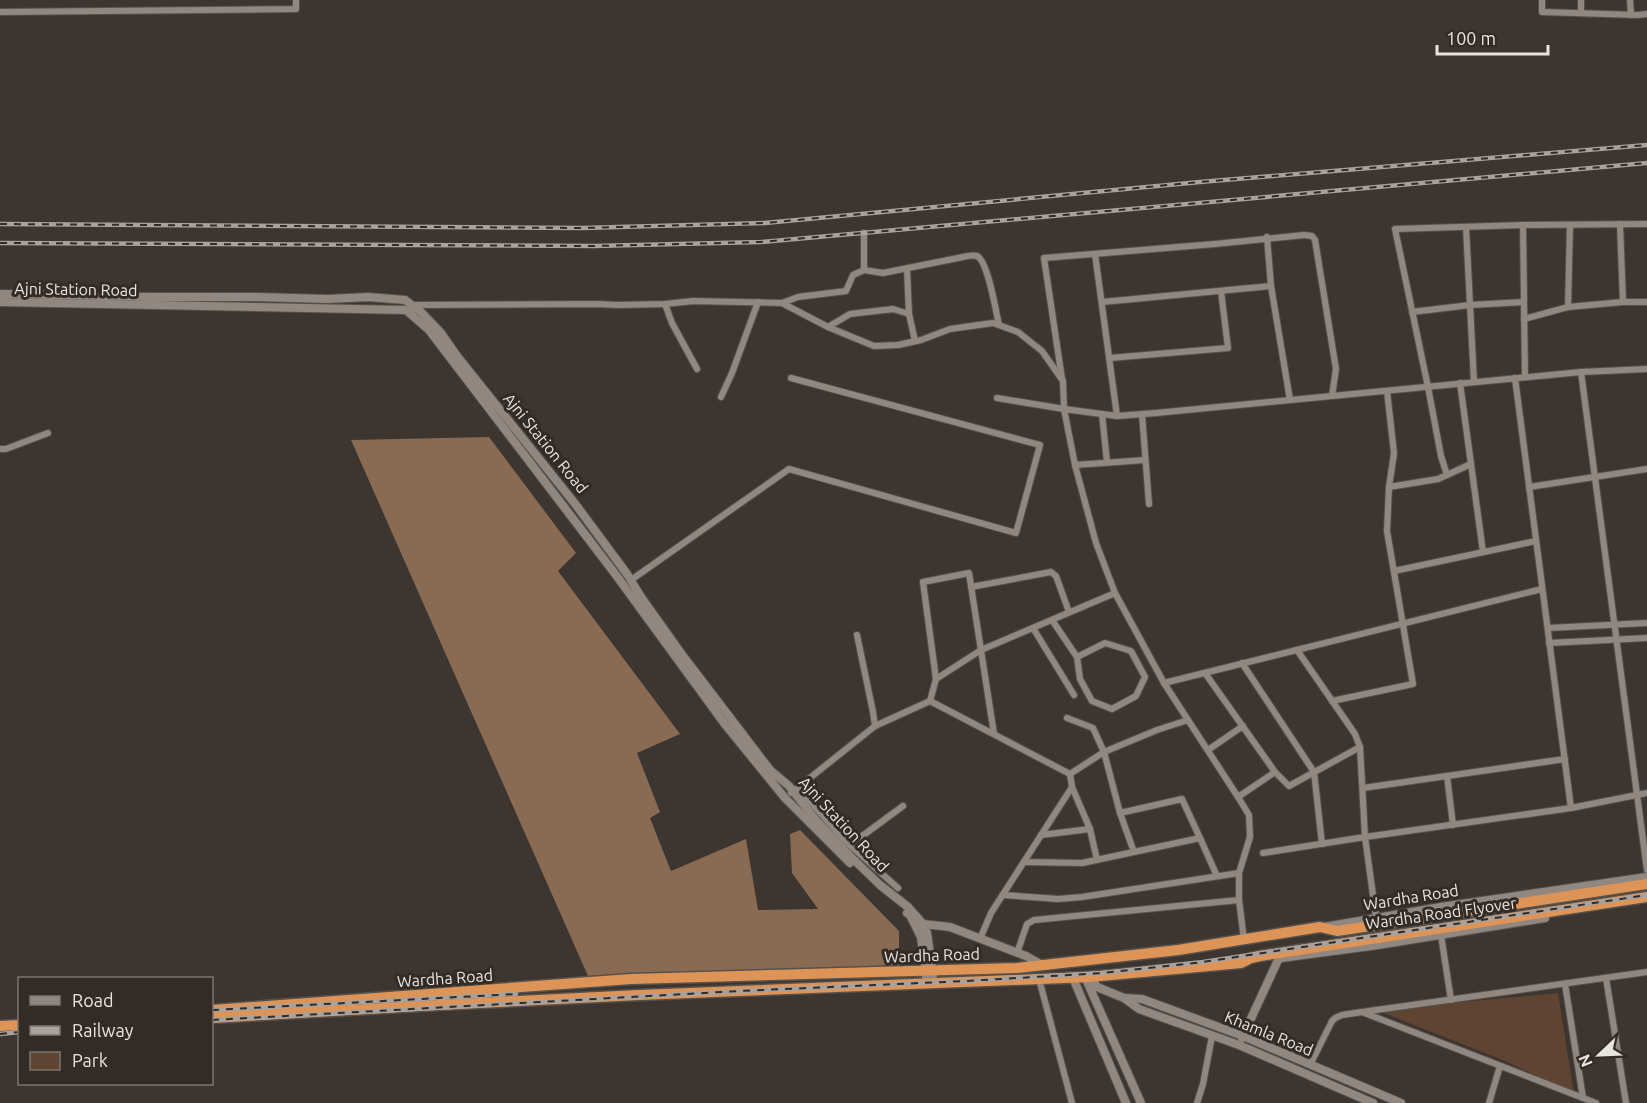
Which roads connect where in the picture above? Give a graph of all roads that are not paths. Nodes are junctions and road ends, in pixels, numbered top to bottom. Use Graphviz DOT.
graph roads {
  1 [pos="296,0"];
  2 [pos="1542,0"];
  3 [pos="1581,0"];
  4 [pos="1630,0"];
  5 [pos="0,12"];
  6 [pos="1581,13"];
  7 [pos="1647,14"];
  8 [pos="1631,15"];
  9 [pos="1620,224"];
  10 [pos="1647,224"];
  11 [pos="1522,225"];
  12 [pos="1570,225"];
  13 [pos="1466,227"];
  14 [pos="864,233"];
  15 [pos="1267,237"];
  16 [pos="1095,254"];
  17 [pos="908,269"];
  18 [pos="864,270"];
  19 [pos="1271,286"];
  20 [pos="1221,291"];
  21 [pos="0,294"];
  22 [pos="150,301"];
  23 [pos="0,302"];
  24 [pos="1102,302"];
  25 [pos="1524,302"];
  26 [pos="1623,302"];
  27 [pos="1647,302"];
  28 [pos="758,303"];
  29 [pos="782,303"];
  30 [pos="665,304"];
  31 [pos="1470,305"];
  32 [pos="1568,307"];
  33 [pos="410,309"];
  34 [pos="1412,312"];
  35 [pos="909,314"];
  36 [pos="1524,319"];
  37 [pos="999,326"];
  38 [pos="828,327"];
  39 [pos="915,341"];
  40 [pos="1110,358"];
  41 [pos="697,369"];
  42 [pos="1647,369"];
  43 [pos="1581,372"];
  44 [pos="1525,377"];
  45 [pos="791,378"];
  46 [pos="1515,378"];
  47 [pos="1063,381"];
  48 [pos="1474,382"];
  49 [pos="1460,383"];
  50 [pos="1428,387"];
  51 [pos="1387,391"];
  52 [pos="1332,396"];
  53 [pos="721,397"];
  54 [pos="997,398"];
  55 [pos="1290,400"];
  56 [pos="1064,409"];
  57 [pos="1102,414"];
  58 [pos="1142,414"];
  59 [pos="1117,416"];
  60 [pos="48,434"];
  61 [pos="517,439"];
  62 [pos="0,449"];
  63 [pos="1145,460"];
  64 [pos="1107,462"];
  65 [pos="1471,464"];
  66 [pos="1075,465"];
  67 [pos="1647,469"];
  68 [pos="1448,475"];
  69 [pos="1594,477"];
  70 [pos="1389,487"];
  71 [pos="1529,488"];
  72 [pos="1149,504"];
  73 [pos="587,520"];
  74 [pos="578,526"];
  75 [pos="1536,541"];
  76 [pos="1483,552"];
  77 [pos="1394,571"];
  78 [pos="630,585"];
  79 [pos="971,587"];
  80 [pos="1542,589"];
  81 [pos="1115,593"];
  82 [pos="1070,612"];
  83 [pos="1052,620"];
  84 [pos="1403,623"];
  85 [pos="1647,623"];
  86 [pos="1615,626"];
  87 [pos="1033,628"];
  88 [pos="1548,628"];
  89 [pos="857,635"];
  90 [pos="1616,638"];
  91 [pos="1647,638"];
  92 [pos="1549,643"];
  93 [pos="981,650"];
  94 [pos="1297,650"];
  95 [pos="1077,657"];
  96 [pos="1152,661"];
  97 [pos="1242,663"];
  98 [pos="1140,668"];
  99 [pos="1205,673"];
  100 [pos="936,679"];
  101 [pos="1164,683"];
  102 [pos="1074,695"];
  103 [pos="930,701"];
  104 [pos="1332,701"];
  105 [pos="1067,718"];
  106 [pos="1188,720"];
  107 [pos="874,726"];
  108 [pos="1243,726"];
  109 [pos="994,734"];
  110 [pos="1360,747"];
  111 [pos="1208,750"];
  112 [pos="1104,752"];
  113 [pos="1565,759"];
  114 [pos="1275,771"];
  115 [pos="1314,772"];
  116 [pos="1070,774"];
  117 [pos="1447,776"];
  118 [pos="1072,787"];
  119 [pos="1363,788"];
  120 [pos="796,790"];
  121 [pos="1647,792"];
  122 [pos="1637,794"];
  123 [pos="1238,797"];
  124 [pos="786,798"];
  125 [pos="903,806"];
  126 [pos="1571,808"];
  127 [pos="1120,813"];
  128 [pos="1453,825"];
  129 [pos="1090,829"];
  130 [pos="1041,835"];
  131 [pos="1200,837"];
  132 [pos="1365,837"];
  133 [pos="1322,844"];
  134 [pos="850,845"];
  135 [pos="1134,852"];
  136 [pos="1263,853"];
  137 [pos="1097,860"];
  138 [pos="1024,862"];
  139 [pos="1647,870"];
  140 [pos="1239,873"];
  141 [pos="1217,876"];
  142 [pos="1647,877"];
  143 [pos="1647,884"];
  144 [pos="898,888"];
  145 [pos="1003,895"];
  146 [pos="1647,897"];
  147 [pos="1239,900"];
  148 [pos="1647,902"];
  149 [pos="1376,917"];
  150 [pos="917,919"];
  151 [pos="1320,927"];
  152 [pos="1441,935"];
  153 [pos="980,939"];
  154 [pos="1244,940"];
  155 [pos="1017,953"];
  156 [pos="1279,958"];
  157 [pos="1241,963"];
  158 [pos="1042,965"];
  159 [pos="929,970"];
  160 [pos="1647,972"];
  161 [pos="1088,977"];
  162 [pos="1073,978"];
  163 [pos="1606,978"];
  164 [pos="1039,979"];
  165 [pos="931,983"];
  166 [pos="1565,984"];
  167 [pos="1124,998"];
  168 [pos="1094,999"];
  169 [pos="1451,1000"];
  170 [pos="1084,1004"];
  171 [pos="213,1010"];
  172 [pos="1362,1012"];
  173 [pos="213,1018"];
  174 [pos="18,1025"];
  175 [pos="0,1026"];
  176 [pos="18,1032"];
  177 [pos="0,1033"];
  178 [pos="1212,1036"];
  179 [pos="1243,1036"];
  180 [pos="1239,1045"];
  181 [pos="1310,1065"];
  182 [pos="1500,1066"];
  183 [pos="1583,1098"];
  184 [pos="1072,1103"];
  185 [pos="1126,1103"];
  186 [pos="1141,1103"];
  187 [pos="1197,1103"];
  188 [pos="1373,1103"];
  189 [pos="1401,1103"];
  190 [pos="1489,1103"];
  191 [pos="1596,1103"];
  192 [pos="1626,1103"];
  1 -- 5 [label="street"];
  2 -- 6 [label="street"];
  3 -- 6 [label="street"];
  4 -- 8 [label="street"];
  6 -- 8 [label="street"];
  7 -- 8 [label="street"];
  9 -- 10 [label="street"];
  9 -- 12 [label="street"];
  9 -- 26 [label="street"];
  11 -- 12 [label="street"];
  11 -- 13 [label="street"];
  11 -- 25 [label="street"];
  12 -- 32 [label="street"];
  13 -- 31 [label="street"];
  13 -- 34 [label="street"];
  14 -- 18 [label="street"];
  15 -- 16 [label="street"];
  15 -- 19 [label="street"];
  15 -- 52 [label="street"];
  16 -- 24 [label="street"];
  16 -- 47 [label="street"];
  17 -- 18 [label="street"];
  17 -- 35 [label="street"];
  17 -- 37 [label="street"];
  18 -- 29 [label="street"];
  19 -- 20 [label="street"];
  19 -- 55 [label="street"];
  20 -- 24 [label="street"];
  20 -- 40 [label="street"];
  21 -- 22 [label="main road, Ajni Station Road"];
  22 -- 23 [label="main road, Ajni Station Road"];
  22 -- 33 [label="main road, Ajni Station Road"];
  24 -- 40 [label="street"];
  25 -- 31 [label="street"];
  25 -- 36 [label="street"];
  26 -- 27 [label="street"];
  26 -- 32 [label="street"];
  28 -- 29 [label="street"];
  28 -- 30 [label="street"];
  28 -- 53 [label="street"];
  29 -- 38 [label="street"];
  30 -- 33 [label="street"];
  30 -- 41 [label="street"];
  31 -- 34 [label="street"];
  31 -- 48 [label="street"];
  32 -- 36 [label="street"];
  33 -- 61 [label="main road, Ajni Station Road"];
  34 -- 50 [label="street"];
  35 -- 38 [label="street"];
  35 -- 39 [label="street"];
  36 -- 44 [label="street"];
  37 -- 39 [label="street"];
  37 -- 47 [label="street"];
  38 -- 39 [label="street"];
  40 -- 59 [label="street"];
  42 -- 43 [label="street"];
  43 -- 44 [label="street"];
  43 -- 69 [label="street"];
  44 -- 46 [label="street"];
  45 -- 78 [label="street"];
  46 -- 48 [label="street"];
  46 -- 71 [label="street"];
  47 -- 56 [label="street"];
  48 -- 49 [label="street"];
  49 -- 50 [label="street"];
  49 -- 65 [label="street"];
  50 -- 51 [label="street"];
  50 -- 68 [label="street"];
  51 -- 52 [label="street"];
  51 -- 70 [label="street"];
  52 -- 55 [label="street"];
  54 -- 56 [label="street"];
  55 -- 58 [label="street"];
  56 -- 57 [label="street"];
  56 -- 66 [label="street"];
  57 -- 59 [label="street"];
  57 -- 64 [label="street"];
  58 -- 59 [label="street"];
  58 -- 63 [label="street"];
  60 -- 62 [label="street"];
  61 -- 73 [label="main road, Ajni Station Road"];
  61 -- 74 [label="main road, Ajni Station Road"];
  63 -- 64 [label="street"];
  63 -- 72 [label="street"];
  64 -- 66 [label="street"];
  65 -- 68 [label="street"];
  65 -- 76 [label="street"];
  66 -- 81 [label="street"];
  67 -- 69 [label="street"];
  68 -- 70 [label="street"];
  69 -- 71 [label="street"];
  69 -- 86 [label="street"];
  70 -- 77 [label="street"];
  71 -- 75 [label="street"];
  73 -- 74 [label="main road"];
  73 -- 78 [label="main road, Ajni Station Road"];
  74 -- 78 [label="main road, Ajni Station Road"];
  75 -- 76 [label="street"];
  75 -- 80 [label="street"];
  76 -- 77 [label="street"];
  77 -- 84 [label="street"];
  78 -- 120 [label="main road, Ajni Station Road"];
  78 -- 124 [label="main road, Ajni Station Road"];
  79 -- 82 [label="street"];
  79 -- 93 [label="street"];
  79 -- 100 [label="street"];
  80 -- 84 [label="street"];
  80 -- 88 [label="street"];
  81 -- 82 [label="street"];
  81 -- 96 [label="street"];
  82 -- 83 [label="street"];
  83 -- 87 [label="street"];
  83 -- 95 [label="street"];
  84 -- 94 [label="street"];
  84 -- 104 [label="street"];
  85 -- 86 [label="street"];
  86 -- 88 [label="street"];
  86 -- 90 [label="street"];
  87 -- 93 [label="street"];
  87 -- 102 [label="street"];
  88 -- 92 [label="street"];
  89 -- 107 [label="street"];
  90 -- 91 [label="street"];
  90 -- 92 [label="street"];
  90 -- 122 [label="street"];
  92 -- 113 [label="street"];
  93 -- 100 [label="street"];
  93 -- 109 [label="street"];
  94 -- 97 [label="street"];
  94 -- 104 [label="street"];
  95 -- 98 [label="street"];
  95 -- 98 [label="street"];
  96 -- 98 [label="street"];
  96 -- 101 [label="street"];
  97 -- 99 [label="street"];
  97 -- 115 [label="street"];
  99 -- 101 [label="street"];
  99 -- 108 [label="street"];
  100 -- 103 [label="street"];
  101 -- 106 [label="street"];
  103 -- 107 [label="street"];
  103 -- 109 [label="street"];
  104 -- 110 [label="street"];
  105 -- 112 [label="street"];
  106 -- 111 [label="street"];
  106 -- 112 [label="street"];
  107 -- 120 [label="street"];
  108 -- 111 [label="street"];
  108 -- 114 [label="street"];
  109 -- 116 [label="street"];
  110 -- 115 [label="street"];
  110 -- 119 [label="street"];
  111 -- 123 [label="street"];
  112 -- 116 [label="street"];
  112 -- 127 [label="street"];
  113 -- 117 [label="street"];
  113 -- 126 [label="street"];
  114 -- 115 [label="street"];
  114 -- 123 [label="street"];
  115 -- 133 [label="street"];
  116 -- 118 [label="street"];
  117 -- 119 [label="street"];
  117 -- 128 [label="street"];
  118 -- 129 [label="street"];
  118 -- 130 [label="street"];
  119 -- 132 [label="street"];
  120 -- 124 [label="street"];
  120 -- 134 [label="street"];
  120 -- 150 [label="main road, Ajni Station Road"];
  121 -- 122 [label="street"];
  122 -- 126 [label="street"];
  122 -- 139 [label="street"];
  123 -- 140 [label="street"];
  124 -- 150 [label="main road, Ajni Station Road"];
  125 -- 134 [label="street"];
  126 -- 128 [label="street"];
  127 -- 131 [label="street"];
  127 -- 135 [label="street"];
  128 -- 132 [label="street"];
  129 -- 130 [label="street"];
  129 -- 137 [label="street"];
  130 -- 138 [label="street"];
  131 -- 135 [label="street"];
  131 -- 141 [label="street"];
  132 -- 133 [label="street"];
  132 -- 149 [label="street"];
  133 -- 136 [label="street"];
  134 -- 144 [label="street"];
  135 -- 137 [label="street"];
  137 -- 138 [label="street"];
  138 -- 145 [label="street"];
  140 -- 141 [label="street"];
  140 -- 147 [label="street"];
  141 -- 145 [label="street"];
  142 -- 149 [label="street, Wardha Road"];
  143 -- 151 [label="highway, Wardha Road Flyover"];
  145 -- 153 [label="street"];
  146 -- 157 [label="highway, Wardha Road Flyover"];
  147 -- 154 [label="street"];
  147 -- 155 [label="street"];
  148 -- 152 [label="street, Wardha Road"];
  149 -- 151 [label="street, Wardha Road"];
  150 -- 153 [label="main road"];
  150 -- 159 [label="main road"];
  150 -- 159 [label="main road"];
  151 -- 154 [label="highway, Wardha Road"];
  152 -- 156 [label="street, Wardha Road"];
  152 -- 169 [label="street"];
  153 -- 155 [label="main road"];
  154 -- 158 [label="highway, Wardha Road"];
  155 -- 158 [label="main road"];
  156 -- 157 [label="street, Wardha Road"];
  156 -- 179 [label="street"];
  157 -- 161 [label="highway, Wardha Road"];
  158 -- 159 [label="highway, Wardha Road"];
  159 -- 165 [label="main road"];
  159 -- 171 [label="highway, Wardha Road"];
  160 -- 163 [label="street"];
  161 -- 162 [label="highway, Wardha Road"];
  161 -- 167 [label="street, Khamla Road"];
  161 -- 168 [label="street"];
  162 -- 164 [label="highway, Wardha Road"];
  162 -- 170 [label="street"];
  163 -- 166 [label="street"];
  163 -- 192 [label="street"];
  164 -- 165 [label="highway, Wardha Road"];
  164 -- 184 [label="street"];
  165 -- 173 [label="highway, Wardha Road"];
  166 -- 169 [label="street"];
  166 -- 183 [label="street"];
  167 -- 178 [label="street, Khamla Road"];
  167 -- 179 [label="street, Khamla Road"];
  168 -- 170 [label="street"];
  168 -- 186 [label="street"];
  169 -- 172 [label="street"];
  170 -- 185 [label="street"];
  172 -- 181 [label="street"];
  172 -- 182 [label="street"];
  174 -- 175 [label="highway"];
  176 -- 177 [label="highway"];
  178 -- 180 [label="street, Khamla Road"];
  178 -- 187 [label="street"];
  179 -- 180 [label="street"];
  179 -- 181 [label="street, Khamla Road"];
  180 -- 188 [label="street, Khamla Road"];
  181 -- 189 [label="street, Khamla Road"];
  182 -- 183 [label="street"];
  182 -- 190 [label="street"];
  183 -- 191 [label="street"];
}
